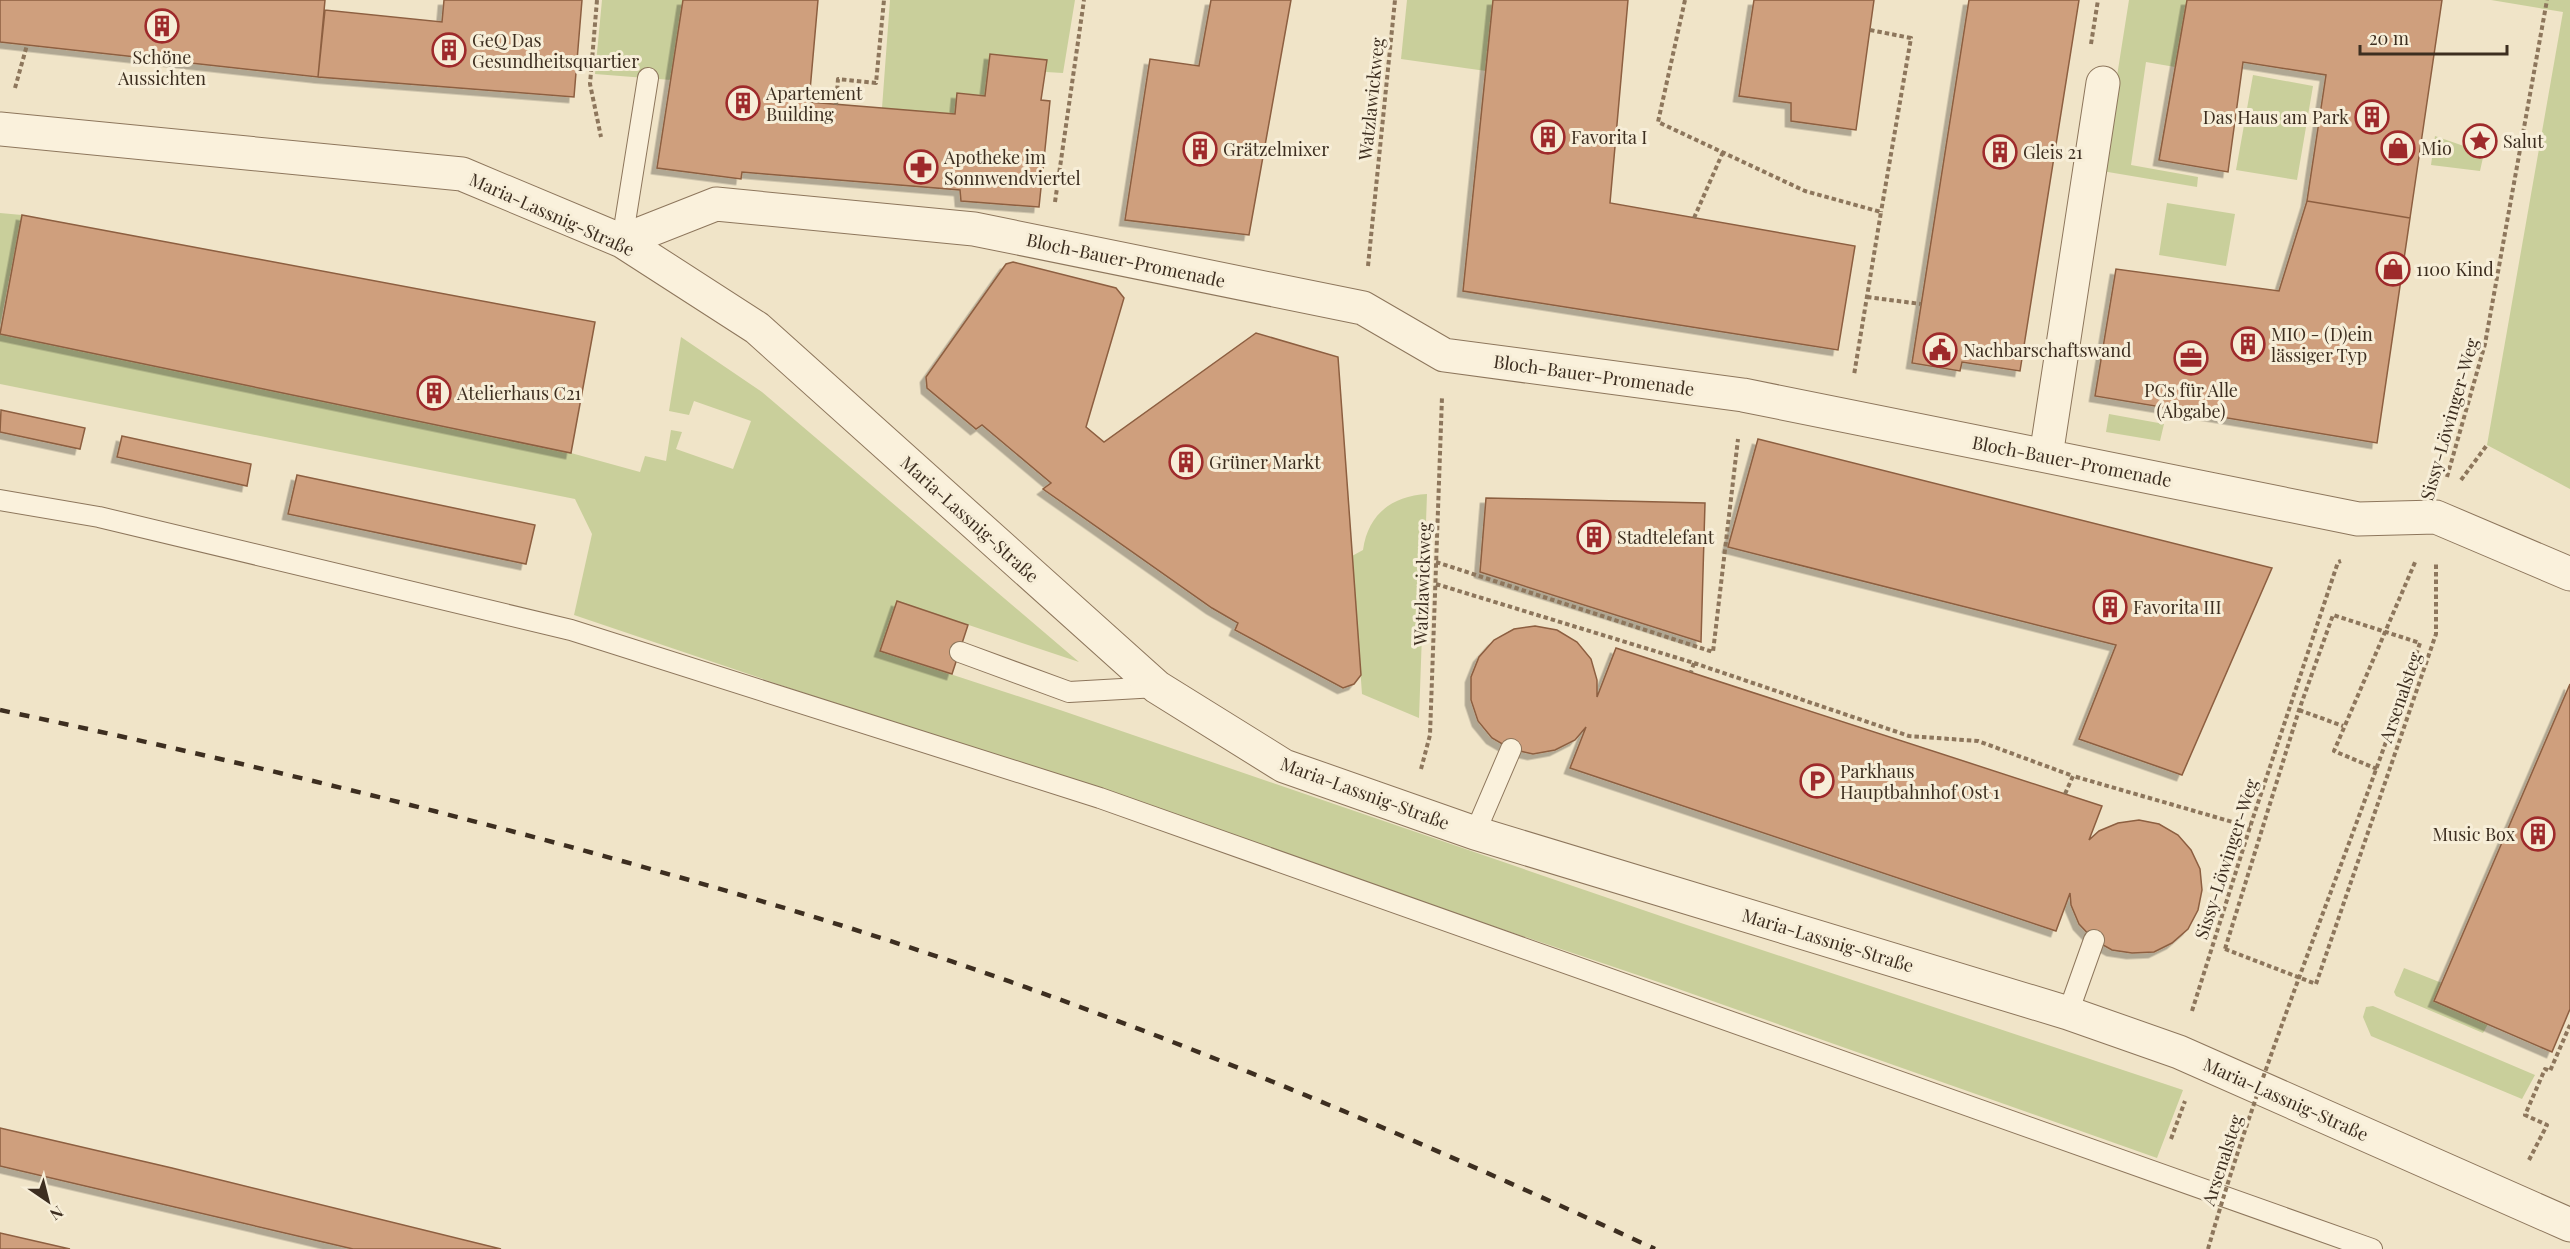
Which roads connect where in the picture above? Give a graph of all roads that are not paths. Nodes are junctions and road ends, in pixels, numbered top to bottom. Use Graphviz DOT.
graph roads {
  1 [pos="648,78"];
  2 [pos="2103,83"];
  3 [pos="0,129"];
  4 [pos="622,241"];
  5 [pos="2046,456"];
  6 [pos="0,500"];
  7 [pos="2570,574"];
  8 [pos="960,652"];
  9 [pos="1157,687"];
  10 [pos="1511,749"];
  11 [pos="1475,832"];
  12 [pos="2094,939"];
  13 [pos="2068,1013"];
  14 [pos="2570,1225"];
  15 [pos="2372,1249"];
  1 -- 4 [label="lane"];
  2 -- 5 [label="street"];
  3 -- 4 [label="street, Maria-Lassnig-Straße"];
  4 -- 5 [label="street, Bloch-Bauer-Promenade"];
  4 -- 9 [label="street, Maria-Lassnig-Straße"];
  5 -- 7 [label="street, Bloch-Bauer-Promenade"];
  6 -- 15 [label="lane"];
  8 -- 9 [label="lane"];
  9 -- 11 [label="street, Maria-Lassnig-Straße"];
  10 -- 11 [label="lane"];
  11 -- 13 [label="street, Maria-Lassnig-Straße"];
  12 -- 13 [label="lane"];
  13 -- 14 [label="street, Maria-Lassnig-Straße"];
}
